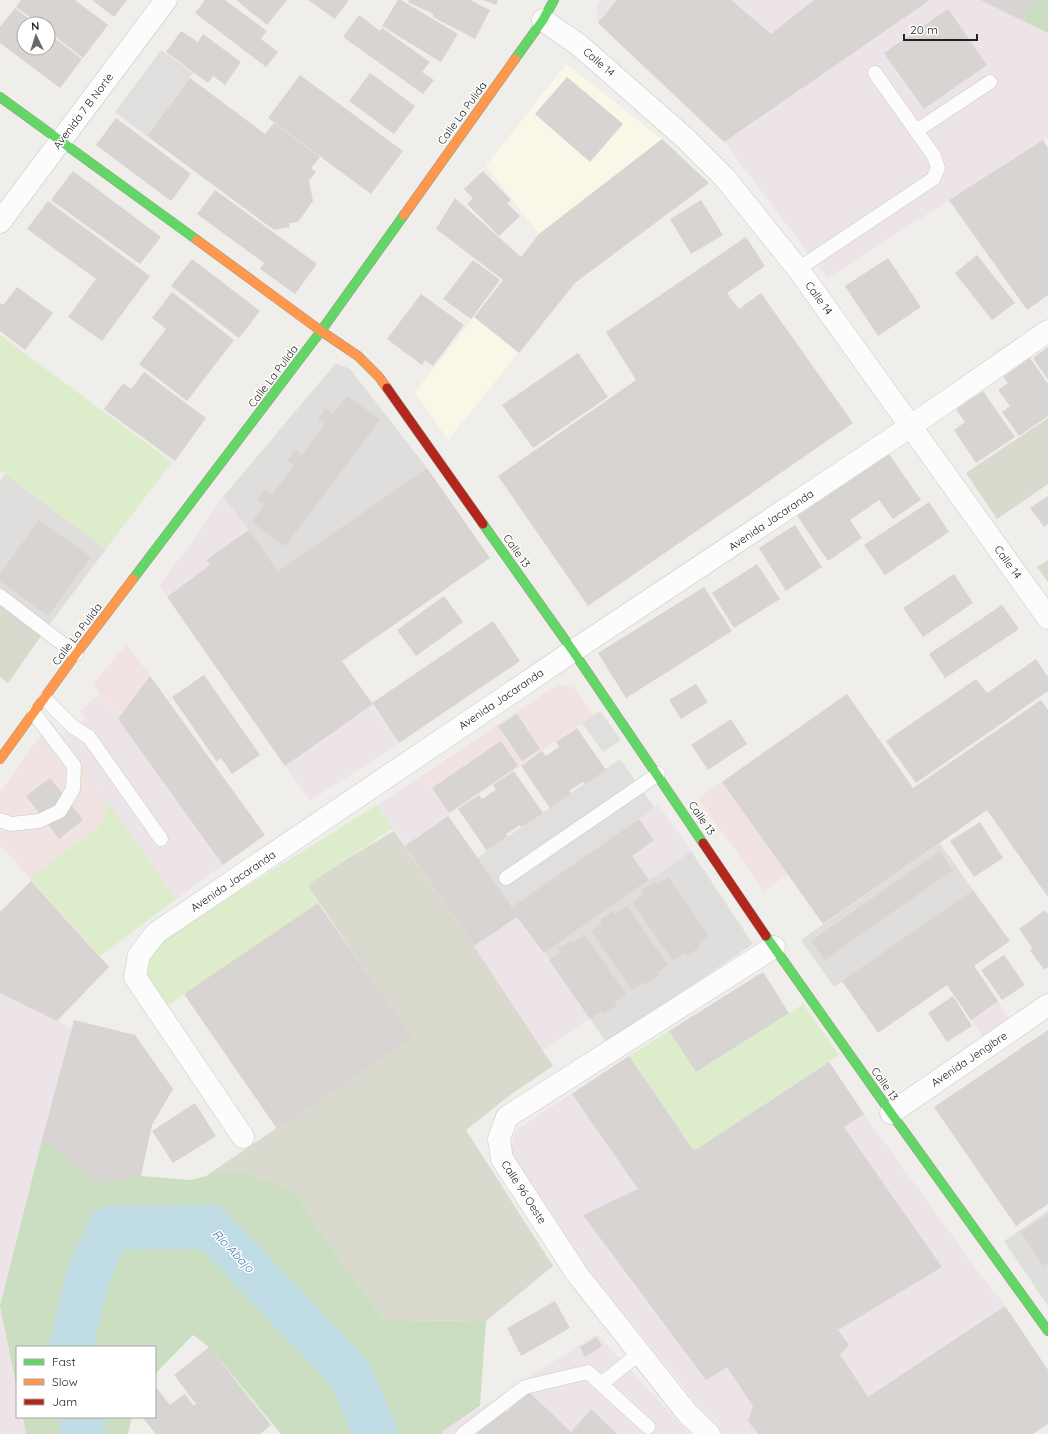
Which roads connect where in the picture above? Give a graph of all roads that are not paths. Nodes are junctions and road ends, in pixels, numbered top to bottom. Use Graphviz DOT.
graph roads {
  1 [pos="166,0"];
  2 [pos="554,0"];
  3 [pos="544,20"];
  4 [pos="875,73"];
  5 [pos="990,82"];
  6 [pos="0,97"];
  7 [pos="916,132"];
  8 [pos="60,141"];
  9 [pos="0,222"];
  10 [pos="798,269"];
  11 [pos="321,331"];
  12 [pos="1048,331"];
  13 [pos="911,426"];
  14 [pos="0,596"];
  15 [pos="1048,618"];
  16 [pos="573,651"];
  17 [pos="76,654"];
  18 [pos="45,699"];
  19 [pos="34,713"];
  20 [pos="0,759"];
  21 [pos="658,774"];
  22 [pos="0,820"];
  23 [pos="161,839"];
  24 [pos="506,878"];
  25 [pos="774,947"];
  26 [pos="1048,1005"];
  27 [pos="891,1113"];
  28 [pos="243,1137"];
  29 [pos="1048,1331"];
  30 [pos="640,1353"];
  31 [pos="601,1384"];
  32 [pos="648,1427"];
  33 [pos="463,1434"];
  34 [pos="709,1434"];
  1 -- 8 [label="street, Avenida 7 B Norte"];
  2 -- 3 [label="street, Calle La Pulida"];
  3 -- 10 [label="street, Calle 14"];
  3 -- 11 [label="street, Calle La Pulida"];
  4 -- 7 [label="lane"];
  5 -- 7 [label="lane"];
  6 -- 8 [label="street, Calle 13"];
  7 -- 10 [label="lane"];
  8 -- 9 [label="street, Avenida 7 B Norte"];
  8 -- 11 [label="street, Calle 13"];
  10 -- 13 [label="street, Calle 14"];
  11 -- 16 [label="street, Calle 13"];
  11 -- 17 [label="street, Calle La Pulida"];
  12 -- 13 [label="street, Avenida Jacaranda"];
  13 -- 15 [label="street, Calle 14"];
  13 -- 16 [label="street, Avenida Jacaranda"];
  14 -- 17 [label="lane"];
  16 -- 21 [label="street, Calle 13"];
  16 -- 28 [label="street, Avenida Jacaranda"];
  17 -- 18 [label="street, Calle La Pulida"];
  18 -- 19 [label="street, Calle La Pulida"];
  18 -- 23 [label="lane"];
  19 -- 20 [label="street, Calle La Pulida"];
  19 -- 22 [label="lane"];
  21 -- 24 [label="lane"];
  21 -- 25 [label="street, Calle 13"];
  25 -- 27 [label="street, Calle 13"];
  25 -- 30 [label="street, Calle 96 Oeste"];
  26 -- 27 [label="street, Avenida Jengibre"];
  27 -- 29 [label="street, Calle 13"];
  30 -- 31 [label="lane"];
  30 -- 34 [label="street, Calle 96 Oeste"];
  31 -- 32 [label="lane"];
  31 -- 33 [label="lane"];
}
